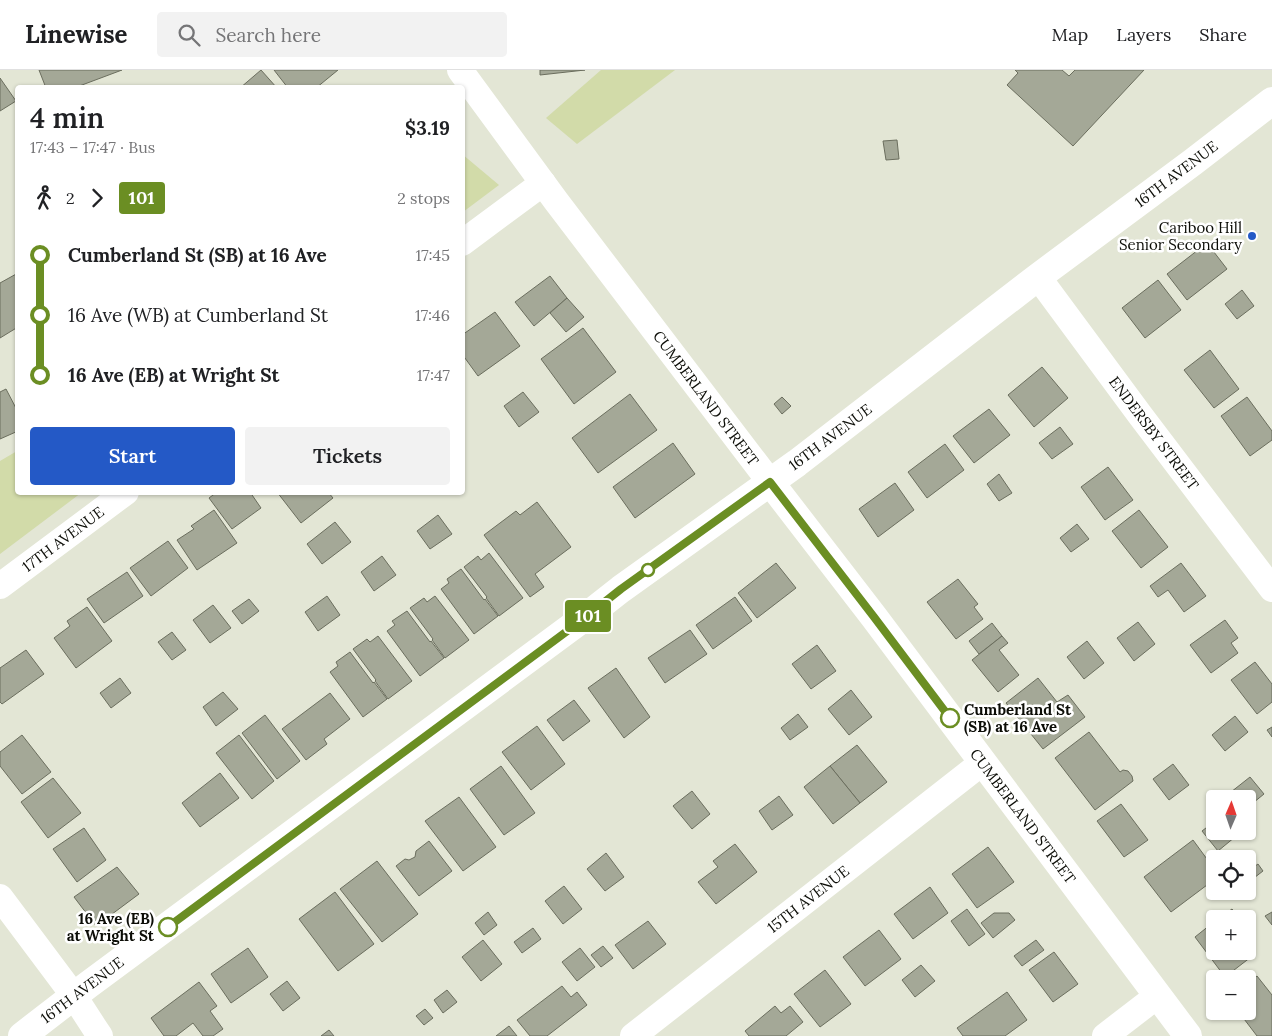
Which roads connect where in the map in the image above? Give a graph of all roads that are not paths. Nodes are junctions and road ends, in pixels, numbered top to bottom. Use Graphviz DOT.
graph roads {
  1 [pos="460,70"];
  2 [pos="1272,101"];
  3 [pos="543,183"];
  4 [pos="465,241"];
  5 [pos="1038,277"];
  6 [pos="770,482"];
  7 [pos="122,495"];
  8 [pos="0,586"];
  9 [pos="1272,589"];
  10 [pos="983,762"];
  11 [pos="0,897"];
  12 [pos="74,996"];
  13 [pos="1158,996"];
  14 [pos="22,1036"];
  15 [pos="100,1036"];
  16 [pos="633,1036"];
  17 [pos="1104,1036"];
  18 [pos="1188,1036"];
  1 -- 3 [label="street, CUMBERLAND STREET"];
  2 -- 5 [label="street, 16TH AVENUE"];
  3 -- 4 [label="street"];
  3 -- 6 [label="street, CUMBERLAND STREET"];
  5 -- 6 [label="street, 16TH AVENUE"];
  5 -- 9 [label="street, ENDERSBY STREET"];
  6 -- 10 [label="street, CUMBERLAND STREET"];
  6 -- 12 [label="street, 16TH AVENUE"];
  7 -- 8 [label="street, 17TH AVENUE"];
  10 -- 13 [label="street, CUMBERLAND STREET"];
  10 -- 16 [label="street, 15TH AVENUE"];
  11 -- 12 [label="street"];
  12 -- 14 [label="street, 16TH AVENUE"];
  12 -- 15 [label="street"];
  13 -- 17 [label="street"];
  13 -- 18 [label="street, CUMBERLAND STREET"];
}
